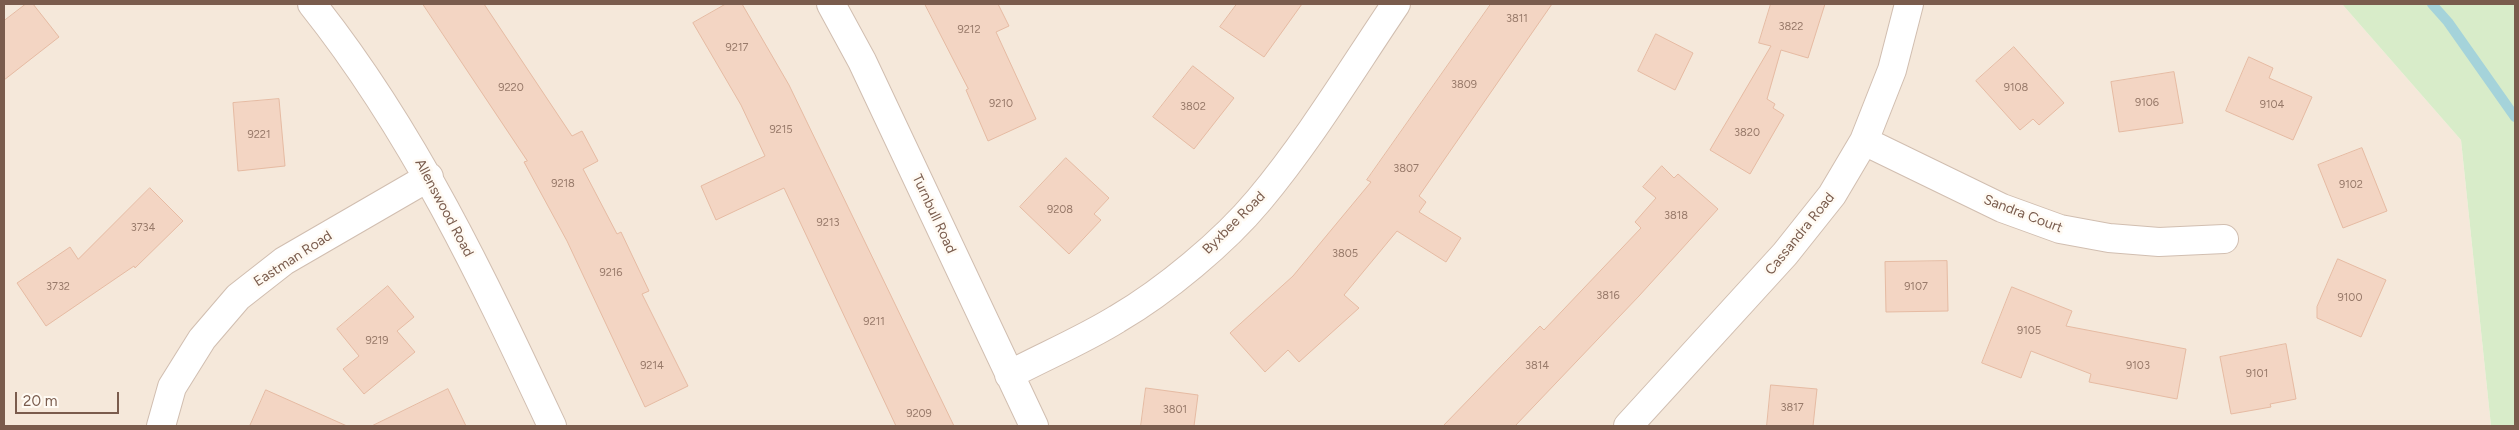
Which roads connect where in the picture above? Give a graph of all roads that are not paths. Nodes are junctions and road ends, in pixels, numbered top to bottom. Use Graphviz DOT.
graph roads {
  1 [pos="312,4"];
  2 [pos="831,4"];
  3 [pos="1396,4"];
  4 [pos="1909,4"];
  5 [pos="1864,141"];
  6 [pos="429,177"];
  7 [pos="2224,239"];
  8 [pos="1010,375"];
  9 [pos="161,426"];
  10 [pos="552,426"];
  11 [pos="1034,426"];
  12 [pos="1628,426"];
  1 -- 6 [label="street, Allenswood Road"];
  2 -- 8 [label="street, Turnbull Road"];
  3 -- 8 [label="street, Byxbee Road"];
  4 -- 5 [label="street, Cassandra Road"];
  5 -- 7 [label="street, Sandra Court"];
  5 -- 12 [label="street, Cassandra Road"];
  6 -- 9 [label="street, Eastman Road"];
  6 -- 10 [label="street, Allenswood Road"];
  8 -- 11 [label="street, Turnbull Road"];
}
